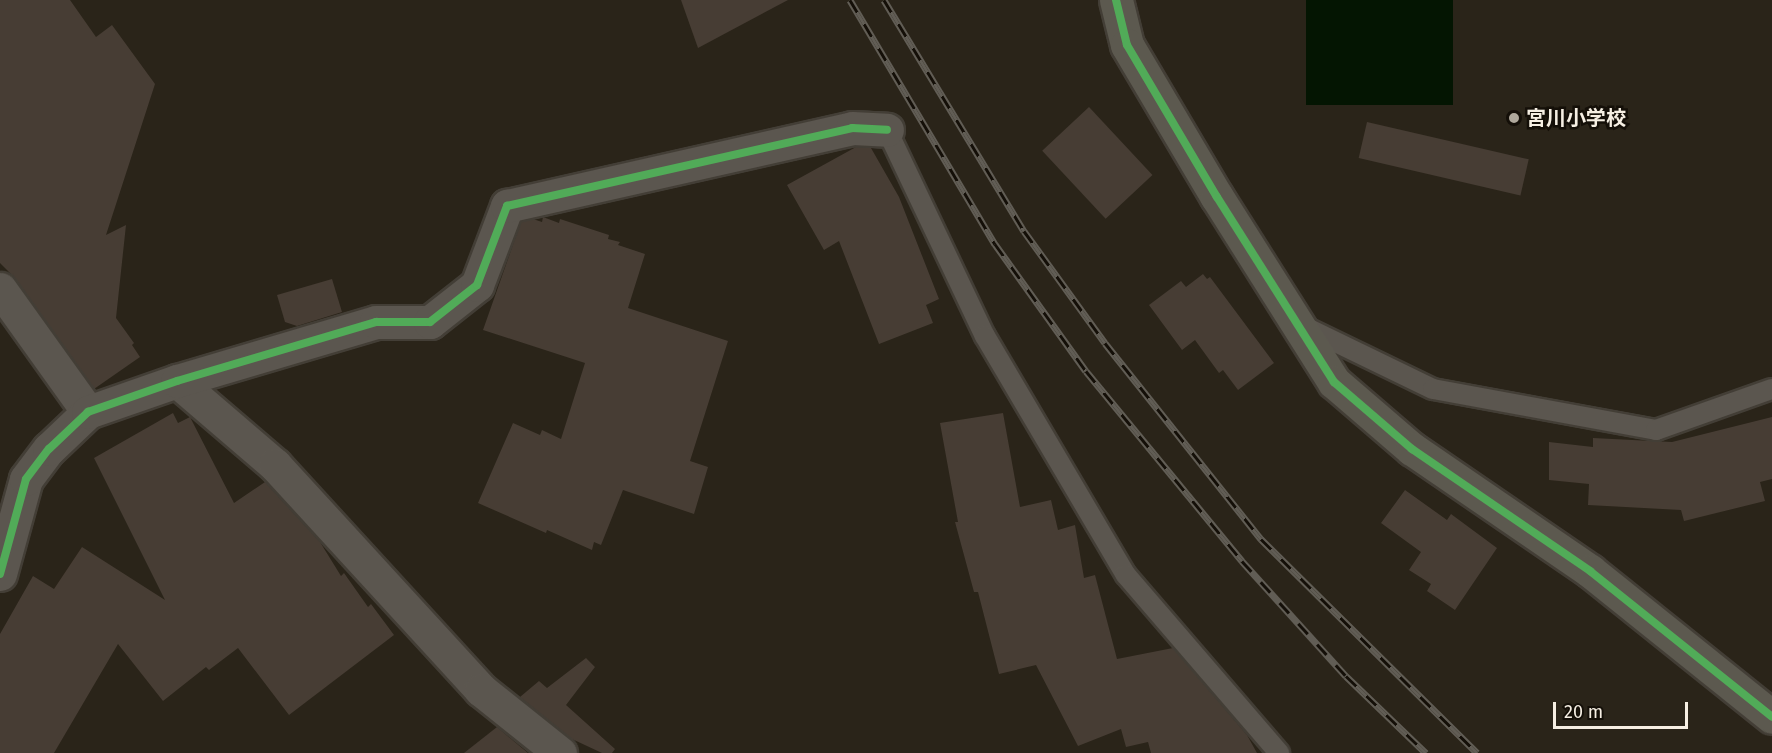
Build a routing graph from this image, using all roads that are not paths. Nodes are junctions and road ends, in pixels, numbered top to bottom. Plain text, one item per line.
1 (1116, 0) edge
2 (887, 130) joint
3 (0, 289) edge
4 (1298, 324) junction
5 (177, 381) junction
6 (1772, 389) edge
7 (88, 412) junction
8 (0, 574) edge
9 (1772, 717) edge
10 (560, 753) edge
11 (1279, 753) edge

1 - 4 street
2 - 5 street
2 - 11 lane
3 - 7 street
4 - 6 lane
4 - 9 street
5 - 7 street
5 - 10 street
7 - 8 street

